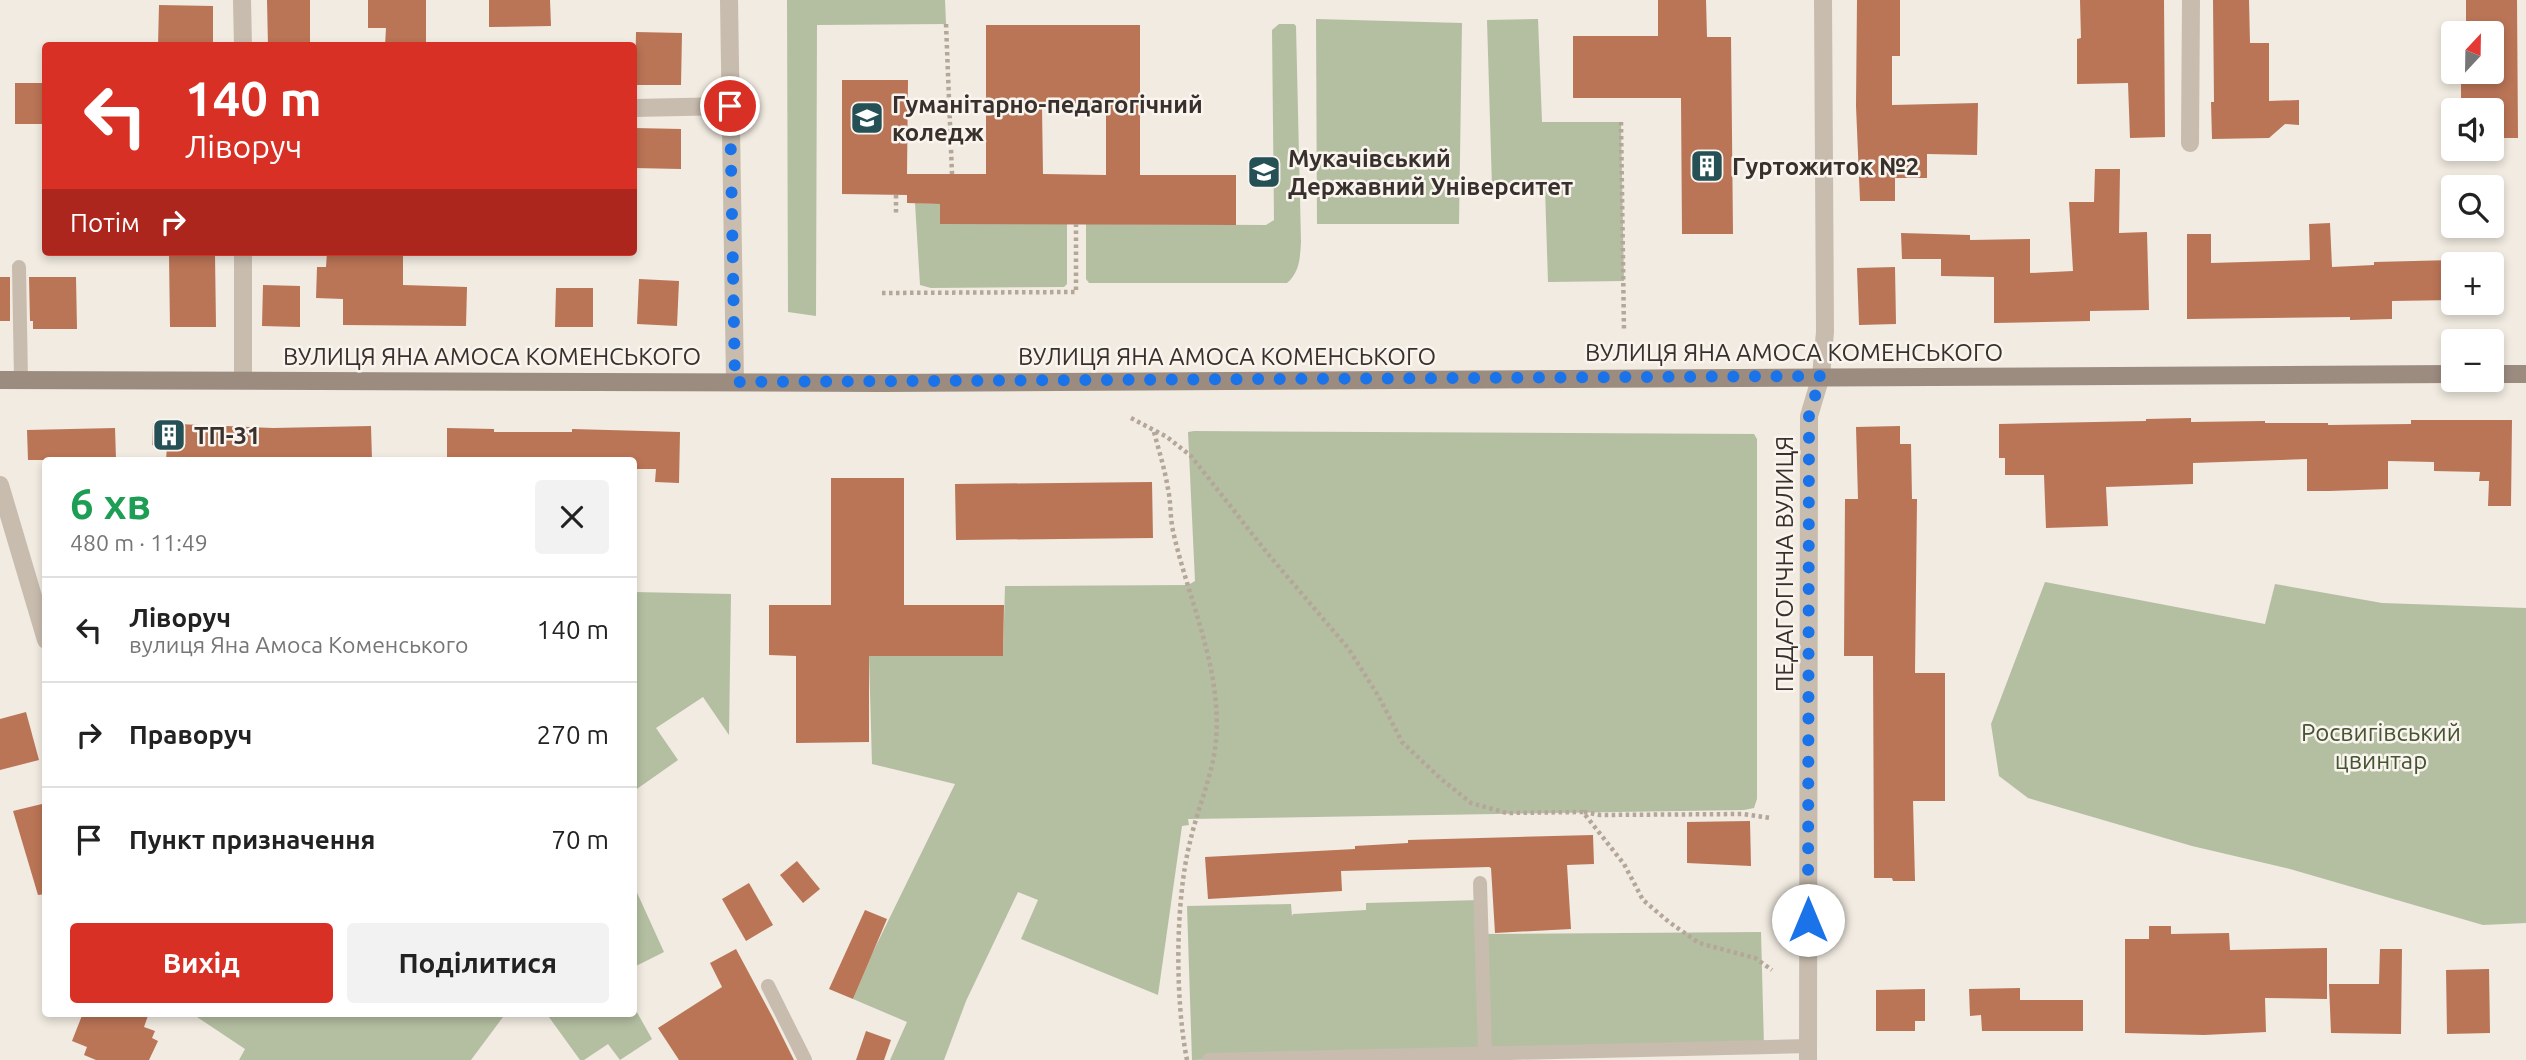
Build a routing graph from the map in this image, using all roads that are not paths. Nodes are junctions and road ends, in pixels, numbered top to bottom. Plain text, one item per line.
1 (243, 0) edge
2 (729, 0) edge
3 (1824, 0) edge
4 (2191, 0) edge
5 (243, 42) edge
6 (730, 106) junction
7 (637, 108) edge
8 (2190, 143) dead end
9 (243, 256) edge
10 (19, 267) dead end
11 (2441, 374) edge
12 (2504, 374) edge
13 (2526, 374) edge
14 (1821, 376) junction
15 (0, 380) edge
16 (21, 380) junction
17 (243, 380) junction
18 (735, 382) junction
19 (0, 485) edge
20 (42, 627) edge
21 (1480, 883) dead end
22 (768, 986) dead end
23 (1808, 1053) edge
24 (1485, 1054) junction
25 (805, 1060) edge
26 (1209, 1060) edge

1 - 5 street
2 - 6 street
3 - 14 street, ПЕДАГОГІЧНА ВУЛИЦЯ
4 - 8 street
6 - 7 street
6 - 18 street
9 - 17 street
10 - 16 lane
11 - 14 street, ВУЛИЦЯ ЯНА АМОСА КОМЕНСЬКОГО
12 - 13 street
14 - 18 street, ВУЛИЦЯ ЯНА АМОСА КОМЕНСЬКОГО
14 - 23 street, ПЕДАГОГІЧНА ВУЛИЦЯ
15 - 16 street, ВУЛИЦЯ ЯНА АМОСА КОМЕНСЬКОГО
16 - 17 street, ВУЛИЦЯ ЯНА АМОСА КОМЕНСЬКОГО
17 - 18 street, ВУЛИЦЯ ЯНА АМОСА КОМЕНСЬКОГО
19 - 20 street
21 - 24 lane
22 - 25 lane
23 - 24 lane
24 - 26 lane

